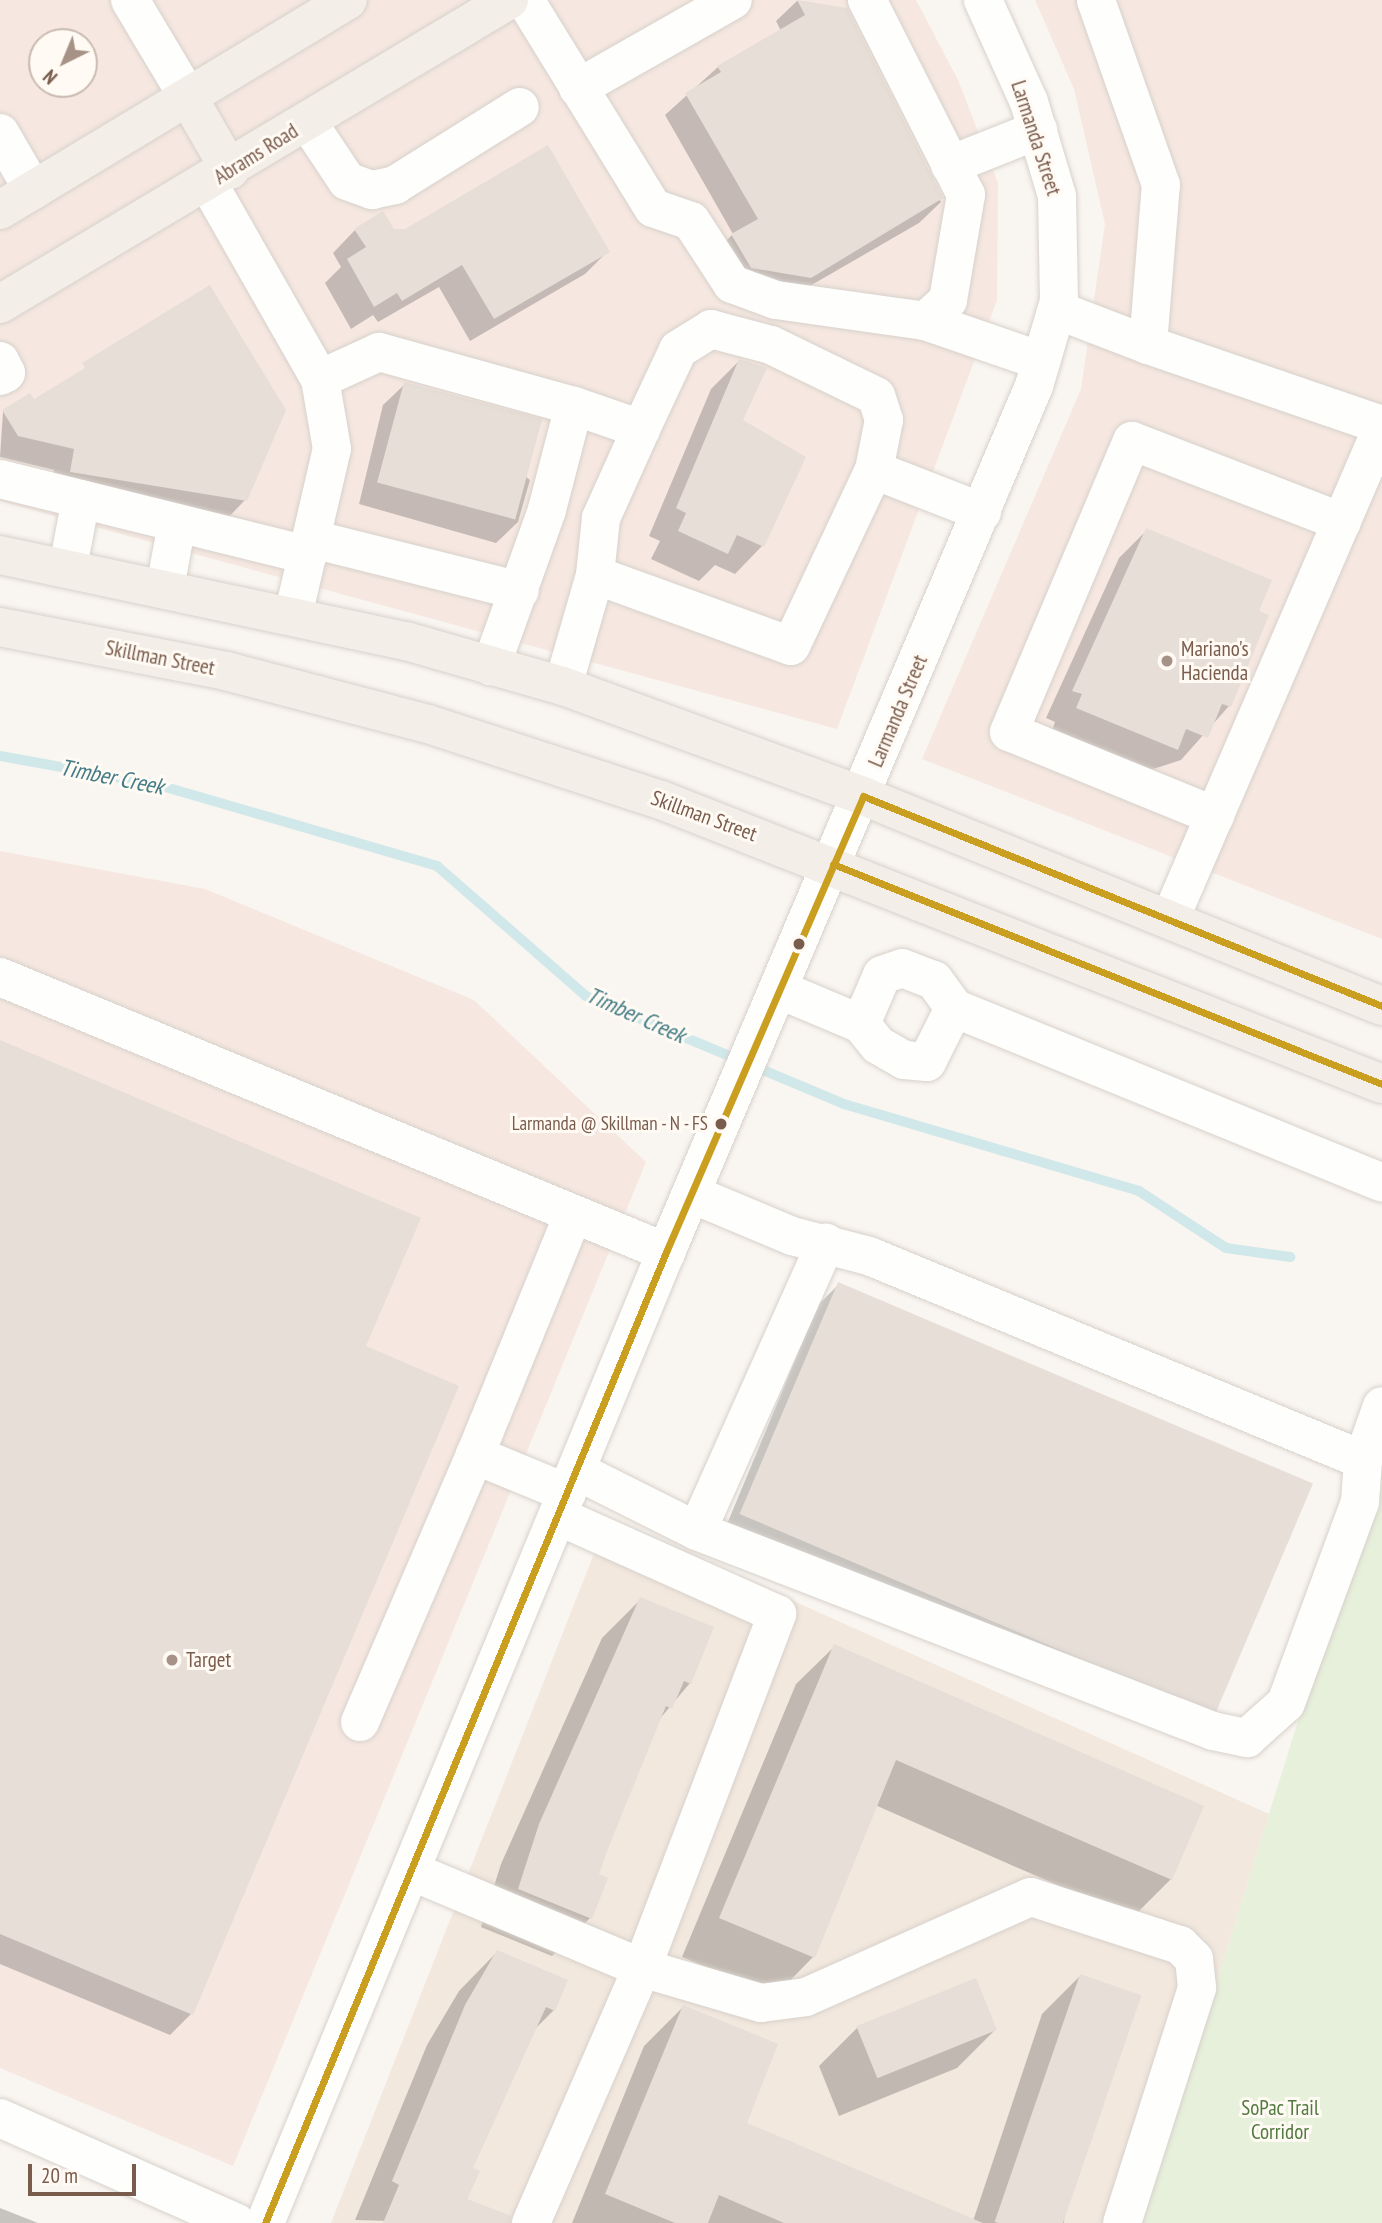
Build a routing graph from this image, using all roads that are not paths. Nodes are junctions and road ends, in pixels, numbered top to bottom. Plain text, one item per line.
1 (130, 0) edge
2 (348, 0) edge
3 (509, 0) edge
4 (525, 0) edge
5 (733, 0) edge
6 (867, 0) edge
7 (984, 0) edge
8 (1096, 0) edge
9 (578, 88) junction
10 (189, 99) junction
11 (520, 107) dead end
12 (307, 121) junction
13 (1038, 130) junction
14 (0, 133) edge
15 (950, 164) junction
16 (219, 177) junction
17 (33, 190) junction
18 (0, 210) edge
19 (0, 304) edge
20 (1057, 310) junction
21 (925, 321) junction
22 (1147, 345) junction
23 (0, 361) edge
24 (1041, 362) junction
25 (0, 376) edge
26 (320, 379) junction
27 (574, 406) junction
28 (1382, 427) edge
29 (641, 429) junction
30 (874, 470) junction
31 (0, 479) edge
32 (81, 499) junction
33 (982, 512) junction
34 (1342, 522) junction
35 (177, 523) junction
36 (310, 547) junction
37 (0, 555) edge
38 (68, 567) junction
39 (595, 575) junction
40 (164, 588) junction
41 (520, 591) junction
42 (293, 616) junction
43 (0, 627) edge
44 (491, 666) junction
45 (562, 686) junction
46 (863, 796) junction
47 (1215, 816) junction
48 (832, 864) junction
49 (1170, 919) junction
50 (0, 977) edge
51 (781, 981) junction
52 (1382, 1006) edge
53 (954, 1007) junction
54 (861, 1024) junction
55 (1382, 1084) edge
56 (1382, 1183) edge
57 (692, 1194) junction
58 (573, 1215) junction
59 (826, 1243) junction
60 (666, 1252) junction
61 (1382, 1406) edge
62 (475, 1455) junction
63 (1363, 1460) junction
64 (567, 1493) junction
65 (697, 1531) junction
66 (360, 1722) dead end
67 (411, 1871) junction
68 (642, 1968) junction
69 (0, 2118) edge
70 (181, 2212) edge
71 (237, 2223) edge
72 (265, 2223) edge
73 (531, 2223) edge
74 (1122, 2223) edge

1 - 10 street
2 - 10 main road
3 - 12 main road, Abrams Road
4 - 9 street
5 - 9 street
6 - 15 street
7 - 13 street, Larmanda Street
8 - 22 street
9 - 21 street
10 - 16 main road
10 - 17 main road
11 - 12 street
12 - 16 main road, Abrams Road
13 - 15 street
13 - 20 street, Larmanda Street
14 - 17 street
15 - 21 street
16 - 19 main road, Abrams Road
16 - 26 street
17 - 18 main road
20 - 22 street
20 - 24 street, Larmanda Street
21 - 24 street
22 - 28 street
23 - 25 street
24 - 33 street, Larmanda Street
26 - 27 street
26 - 36 street
27 - 29 street
27 - 41 street
28 - 34 street
29 - 30 street
29 - 39 street
30 - 33 street
30 - 39 street
31 - 32 street
32 - 35 street
32 - 38 street
33 - 46 street, Larmanda Street
34 - 47 street
34 - 47 street
35 - 36 street
35 - 40 street
36 - 41 street
36 - 42 street
37 - 38 main road
38 - 40 main road
39 - 45 street
40 - 42 main road
41 - 44 street
42 - 44 main road
43 - 48 main road, Skillman Street
44 - 45 main road
45 - 46 main road
46 - 48 street, Larmanda Street
46 - 49 main road
47 - 49 street
48 - 51 street, Larmanda Street
48 - 55 main road, Skillman Street
49 - 52 main road
50 - 58 street
51 - 54 street
51 - 57 street, Larmanda Street
53 - 54 street
53 - 54 street
53 - 56 street
57 - 59 street
57 - 60 street, Larmanda Street
58 - 60 street
58 - 62 street
59 - 63 street
59 - 65 street
60 - 64 street, Larmanda Street
61 - 63 street
62 - 64 street
62 - 66 street
63 - 65 street
64 - 65 street
64 - 67 street, Larmanda Street
64 - 68 street
67 - 68 street
67 - 72 street, Larmanda Street
68 - 73 street
68 - 74 street
69 - 70 street
70 - 71 street

